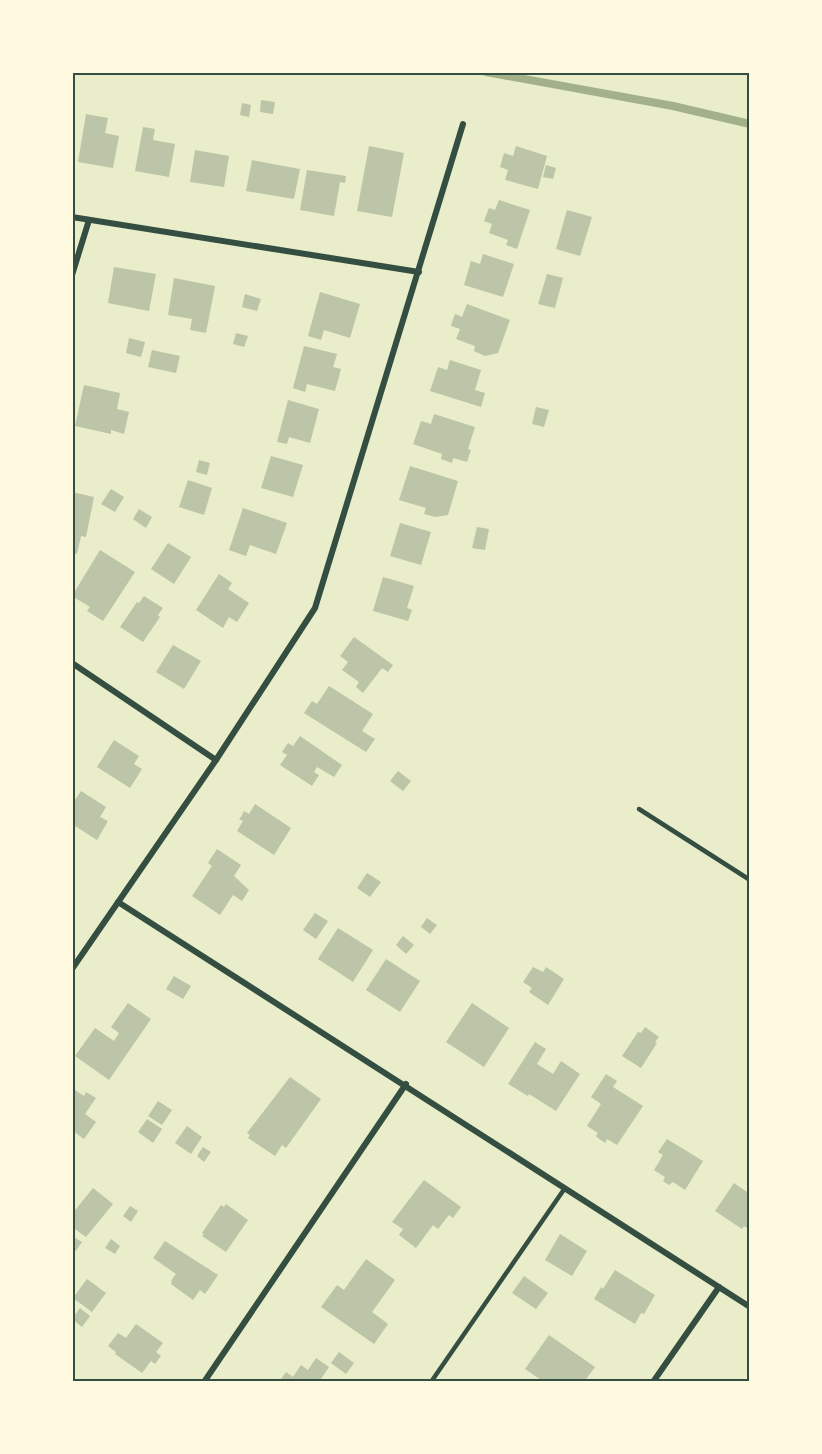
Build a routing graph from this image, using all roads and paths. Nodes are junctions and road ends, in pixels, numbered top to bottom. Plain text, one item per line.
1 (463, 124) dead end
2 (72, 217) edge
3 (89, 220) junction
4 (419, 272) junction
5 (72, 275) edge
6 (72, 663) edge
7 (216, 760) junction
8 (639, 809) dead end
9 (750, 880) edge
10 (118, 902) junction
11 (72, 969) edge
12 (406, 1084) junction
13 (565, 1188) junction
14 (719, 1287) junction
15 (750, 1307) edge
16 (204, 1382) edge
17 (431, 1382) edge
18 (652, 1382) edge

1 - 4 street
2 - 3 street
3 - 4 street
3 - 5 street
4 - 7 street
6 - 7 street
7 - 10 street
8 - 9 lane
10 - 11 street
10 - 12 street
12 - 13 street
12 - 16 street
13 - 14 street
13 - 17 lane
14 - 15 street
14 - 18 street

